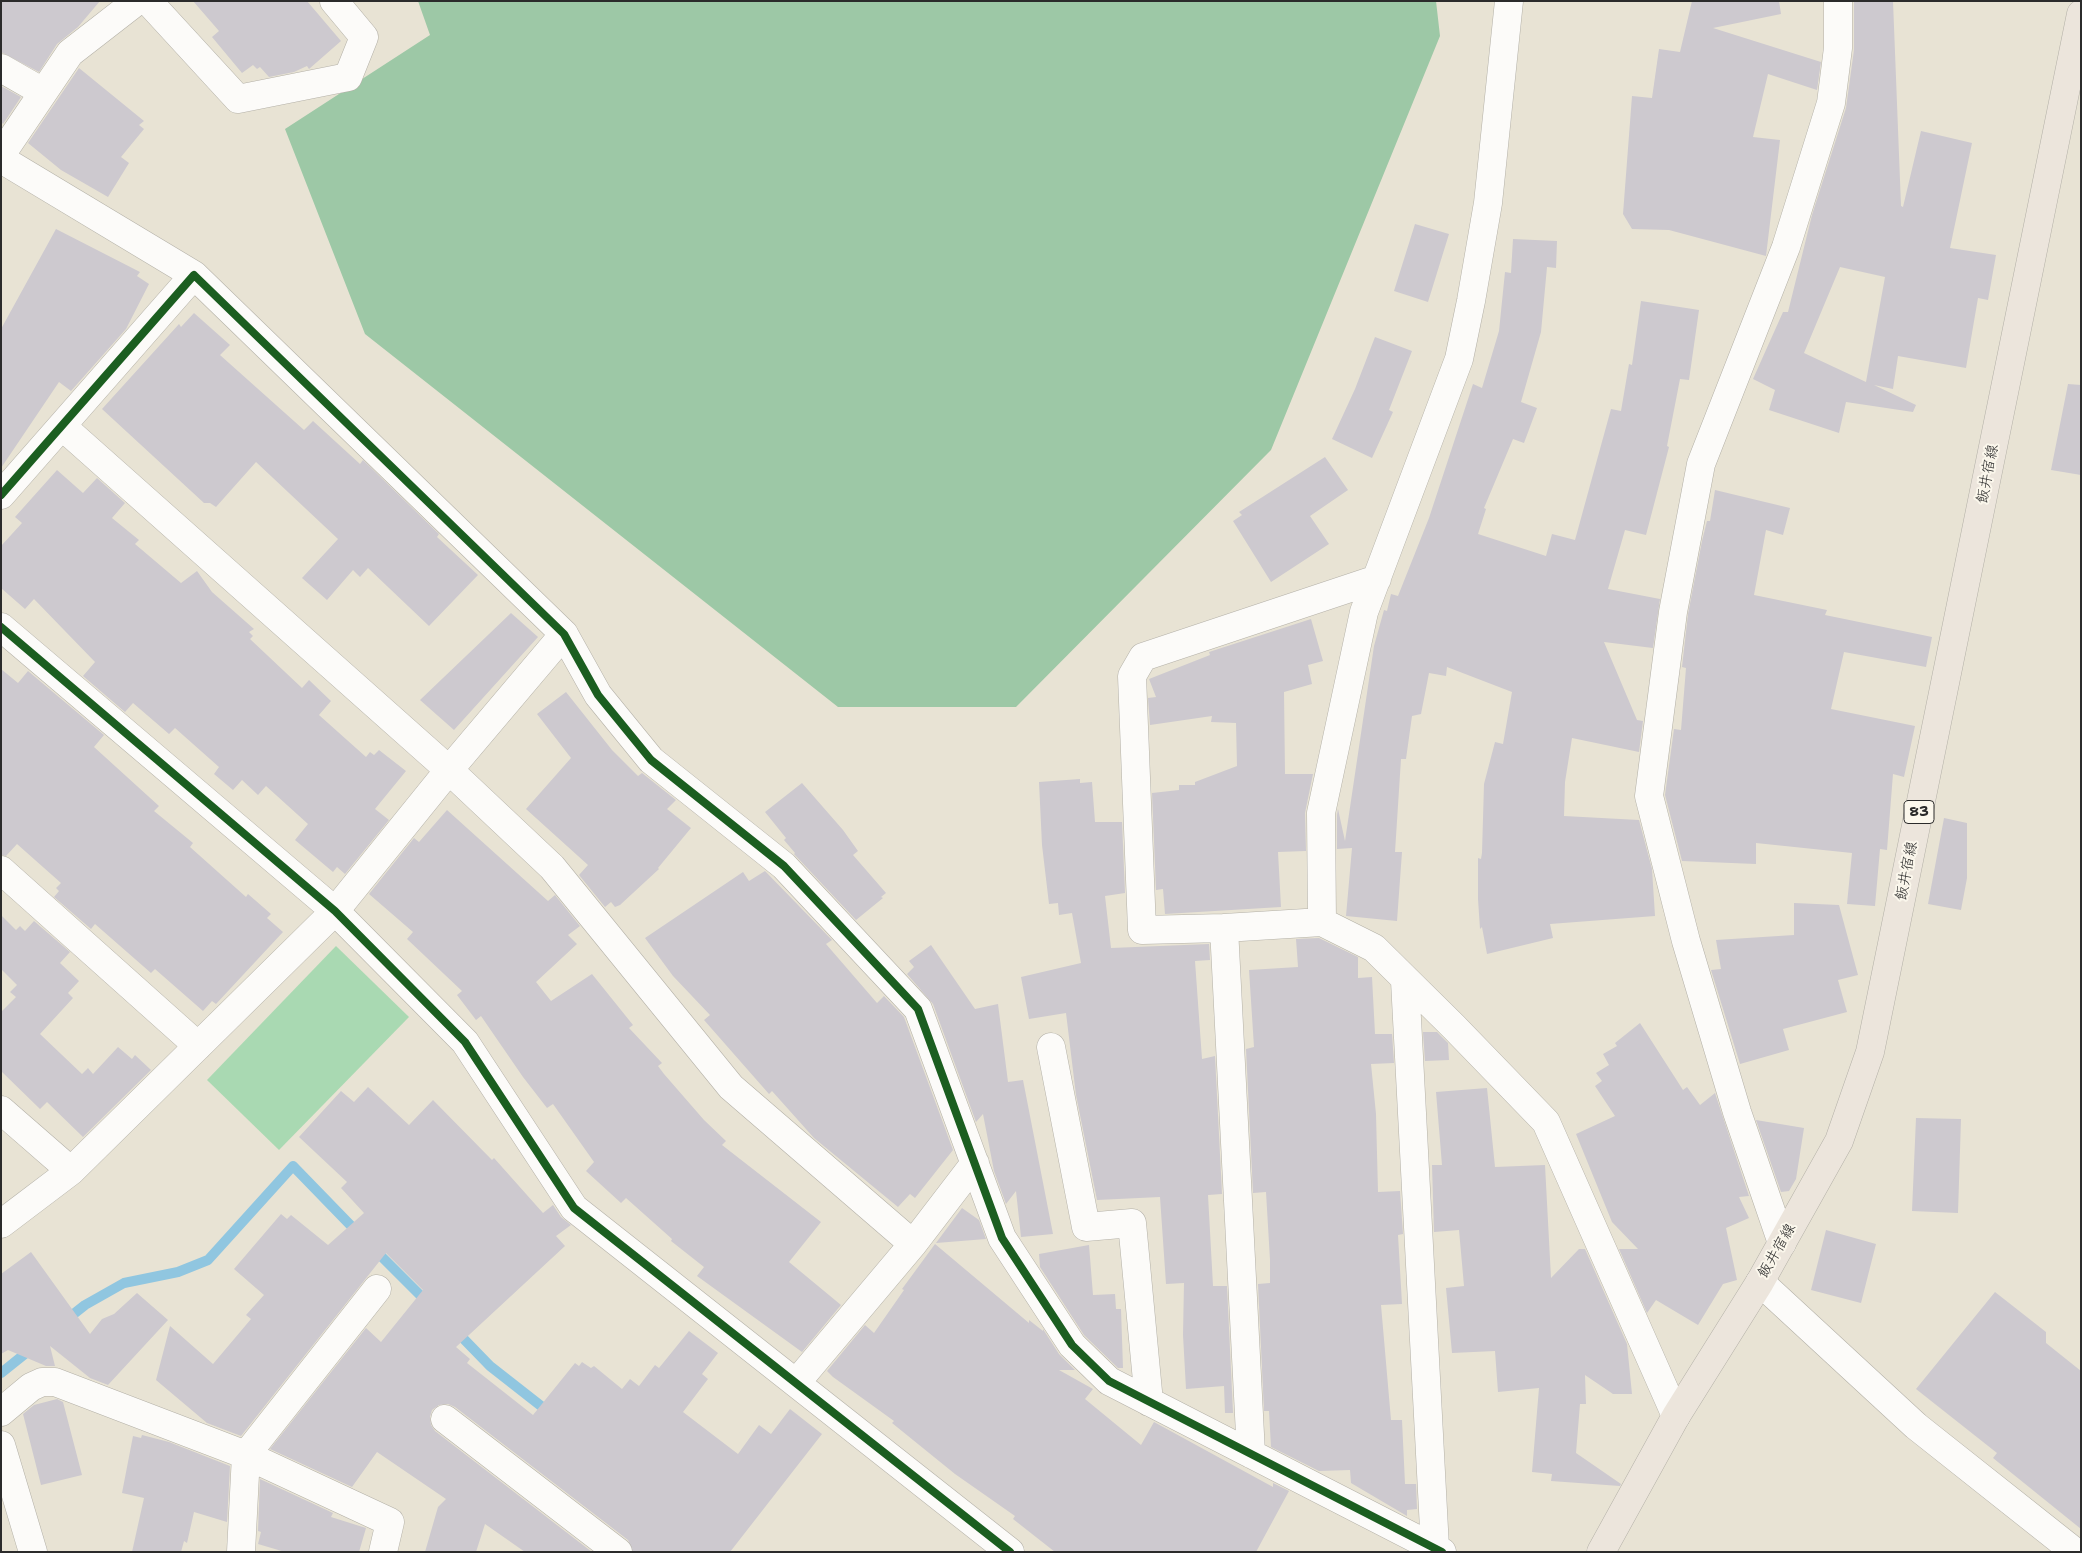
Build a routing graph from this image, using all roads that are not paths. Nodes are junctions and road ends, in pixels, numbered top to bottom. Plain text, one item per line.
1 (137, 1) edge
2 (148, 1) edge
3 (334, 1) edge
4 (1509, 1) edge
5 (1838, 1) edge
6 (2081, 14) edge
7 (1, 68) edge
8 (43, 92) junction
9 (1, 155) edge
10 (1, 159) edge
11 (194, 275) junction
12 (63, 427) junction
13 (1, 495) edge
14 (1377, 579) junction
15 (1, 627) edge
16 (564, 634) junction
17 (449, 770) junction
18 (1, 870) edge
19 (335, 912) junction
20 (1322, 922) junction
21 (1224, 928) junction
22 (1405, 981) junction
23 (198, 1046) junction
24 (1051, 1046) dead end
25 (1, 1110) edge
26 (975, 1163) junction
27 (71, 1171) junction
28 (1, 1224) edge
29 (1782, 1242) junction
30 (914, 1244) junction
31 (1760, 1282) junction
32 (377, 1289) dead end
33 (796, 1383) junction
34 (1149, 1402) junction
35 (1, 1412) edge
36 (1676, 1416) junction
37 (445, 1419) dead end
38 (1, 1445) edge
39 (1251, 1454) junction
40 (246, 1455) junction
41 (1439, 1550) edge
42 (33, 1552) edge
43 (241, 1552) edge
44 (383, 1552) edge
45 (618, 1552) edge
46 (1010, 1552) edge
47 (1600, 1552) edge
48 (2075, 1552) edge

1 - 8 street
2 - 3 street
4 - 14 street
5 - 29 street
6 - 29 main road, 飯井宿線 / 83
7 - 8 street
8 - 9 street
10 - 11 street
11 - 12 street
11 - 16 street
12 - 13 street
12 - 17 street
14 - 20 street
14 - 21 street
15 - 19 street
16 - 17 street
16 - 26 street
17 - 19 street
17 - 30 street
18 - 23 street
19 - 23 street
19 - 33 street
20 - 21 street
20 - 22 street
21 - 39 street
22 - 36 street
22 - 41 street
23 - 27 street
24 - 34 street
25 - 27 street
26 - 30 street
26 - 34 street
27 - 28 street
29 - 31 main road, 飯井宿線 / 83
30 - 33 street
31 - 36 main road, 飯井宿線 / 83
31 - 48 street
32 - 40 street
33 - 46 street
34 - 39 street
35 - 40 street
36 - 47 main road, 飯井宿線 / 83
37 - 45 street
38 - 42 street
39 - 41 street
40 - 43 street
40 - 44 street

